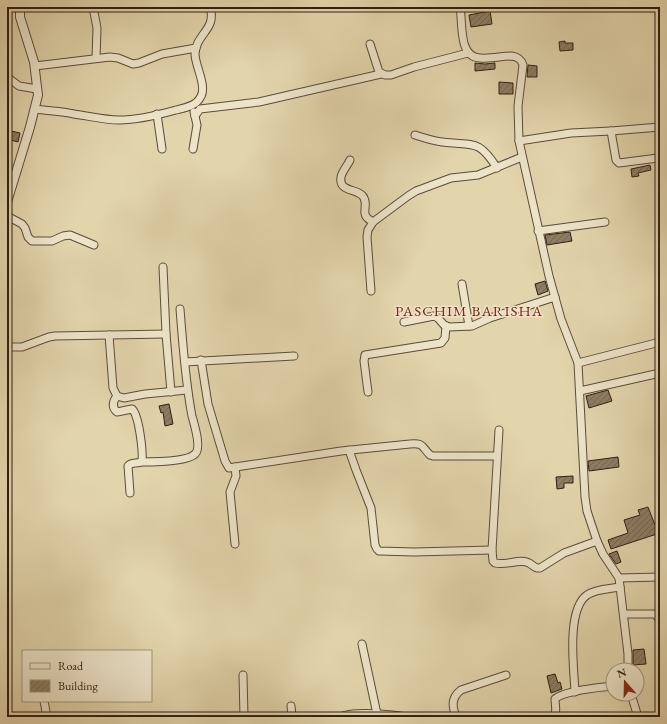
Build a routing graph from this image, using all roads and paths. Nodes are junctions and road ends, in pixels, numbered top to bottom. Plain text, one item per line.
1 (20, 7) edge
2 (93, 7) edge
3 (210, 7) edge
4 (460, 7) edge
5 (370, 44) dead end
6 (196, 48) junction
7 (468, 53) junction
8 (96, 58) junction
9 (35, 66) junction
10 (381, 74) junction
11 (7, 78) edge
12 (37, 89) junction
13 (191, 105) junction
14 (35, 110) junction
15 (157, 114) junction
16 (195, 116) junction
17 (660, 127) edge
18 (611, 130) junction
19 (415, 135) dead end
20 (519, 141) junction
21 (193, 148) dead end
22 (162, 149) dead end
23 (522, 157) junction
24 (658, 158) dead end
25 (350, 160) dead end
26 (497, 168) junction
27 (7, 202) edge
28 (7, 216) edge
29 (373, 222) junction
30 (605, 222) dead end
31 (538, 231) junction
32 (94, 245) dead end
33 (163, 267) dead end
34 (462, 284) dead end
35 (371, 292) dead end
36 (555, 297) junction
37 (180, 309) dead end
38 (404, 322) dead end
39 (446, 326) junction
40 (469, 326) junction
41 (166, 334) junction
42 (109, 335) junction
43 (660, 342) edge
44 (7, 347) edge
45 (294, 356) dead end
46 (201, 360) junction
47 (185, 362) junction
48 (578, 363) junction
49 (660, 373) edge
50 (188, 390) junction
51 (580, 391) junction
52 (171, 392) junction
53 (368, 392) dead end
54 (117, 396) junction
55 (499, 430) dead end
56 (349, 450) junction
57 (496, 456) junction
58 (141, 462) junction
59 (235, 467) junction
60 (130, 492) dead end
61 (597, 541) junction
62 (235, 544) dead end
63 (492, 550) junction
64 (660, 577) edge
65 (619, 578) junction
66 (620, 587) junction
67 (624, 614) junction
68 (660, 632) edge
69 (362, 644) dead end
70 (628, 662) edge
71 (243, 675) dead end
72 (506, 675) dead end
73 (605, 687) edge
74 (576, 692) junction
75 (44, 702) edge
76 (633, 702) edge
77 (291, 706) dead end
78 (377, 714) junction
79 (397, 716) edge
80 (47, 717) edge
81 (244, 717) edge
82 (292, 717) edge
83 (341, 717) edge
84 (406, 717) edge
85 (456, 717) edge
86 (552, 717) edge
87 (638, 717) edge

1 - 9 street
2 - 8 street
3 - 6 street
4 - 7 street
5 - 10 street
6 - 8 street
6 - 13 street
7 - 10 street
7 - 20 street
8 - 9 street
9 - 12 street
10 - 16 street
11 - 12 street
12 - 14 street
13 - 15 street
13 - 16 street
14 - 15 street
14 - 27 street
15 - 22 street
16 - 21 street
17 - 18 street
18 - 20 street
18 - 24 street
19 - 26 street
20 - 23 street
23 - 26 street
23 - 31 street
25 - 29 street
26 - 29 street
28 - 32 street
29 - 35 street
30 - 31 street
31 - 36 street
33 - 41 street
34 - 40 street
36 - 40 street
36 - 48 street
37 - 47 street
38 - 39 street
39 - 40 street
39 - 53 street
41 - 42 street
41 - 52 street
42 - 44 street
42 - 54 street
43 - 48 street
45 - 46 street
46 - 47 street
46 - 59 street
47 - 50 street
48 - 51 street
49 - 51 street
50 - 52 street
50 - 58 street
51 - 61 street
52 - 54 street
54 - 58 street
55 - 57 street
56 - 57 street
56 - 59 street
56 - 63 street
57 - 63 street
58 - 60 street
59 - 62 street
61 - 63 street
61 - 65 street
64 - 65 street
65 - 66 street
66 - 67 street
66 - 74 street
67 - 68 street
67 - 70 street
69 - 78 street
71 - 81 street
72 - 85 street
73 - 74 street
74 - 86 street
75 - 80 street
76 - 87 street
77 - 82 street
78 - 79 street
78 - 83 street
79 - 84 street

